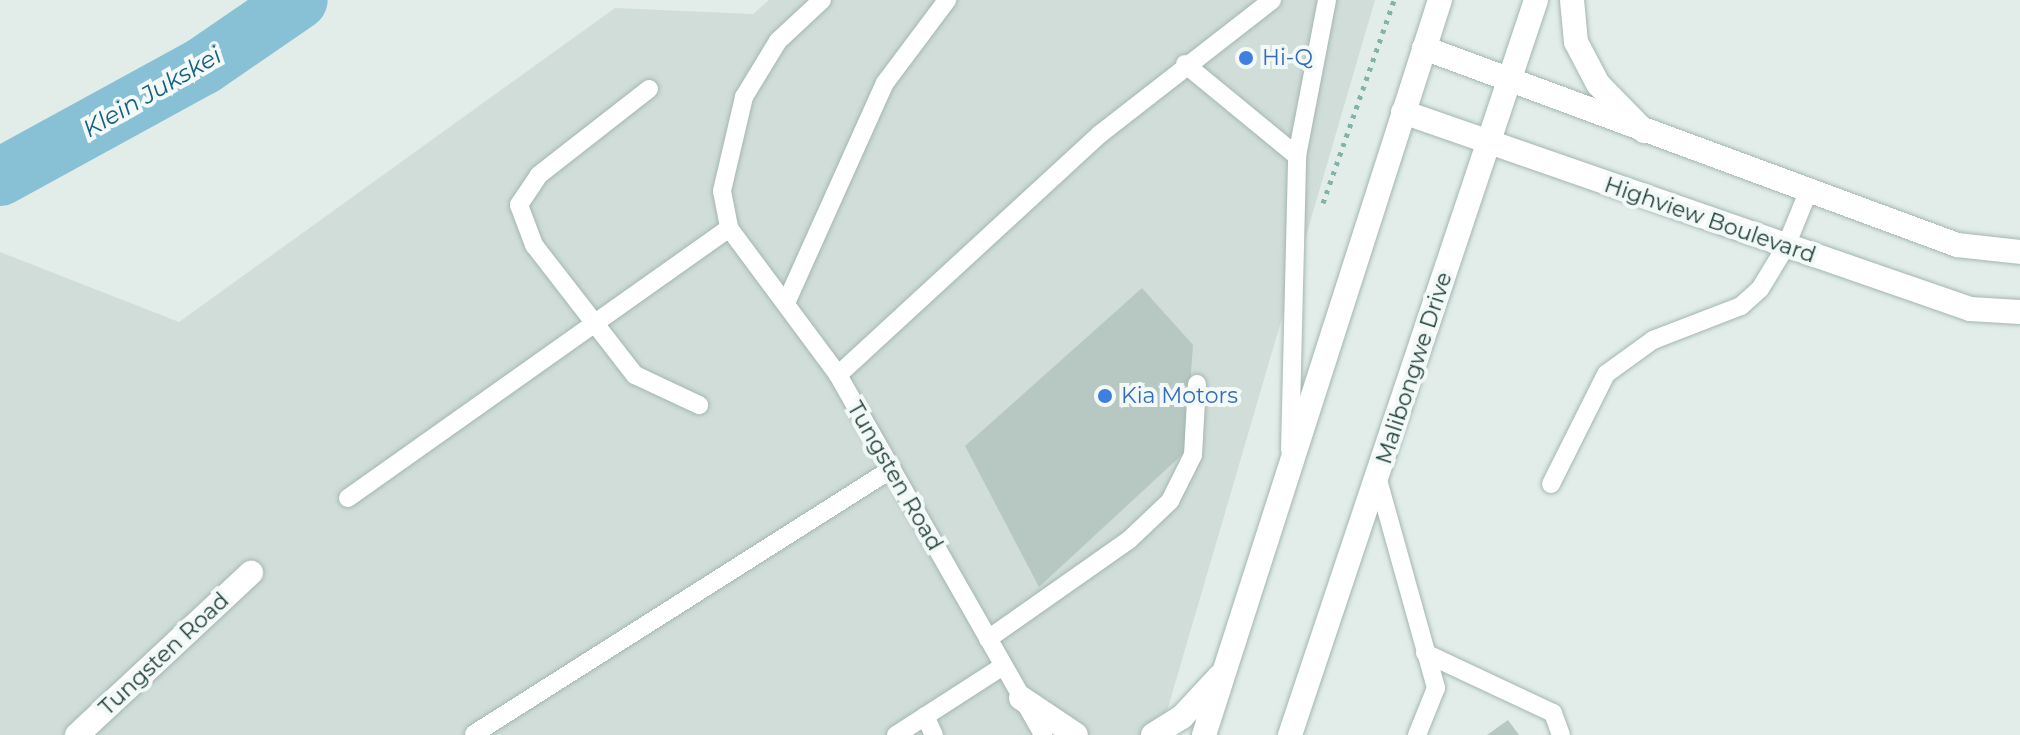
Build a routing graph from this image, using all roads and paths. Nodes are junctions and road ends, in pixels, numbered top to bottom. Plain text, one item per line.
1 (822, 0) edge
2 (947, 0) edge
3 (1272, 0) edge
4 (1327, 0) edge
5 (1394, 0) edge
6 (1440, 0) edge
7 (1536, 0) edge
8 (1572, 0) edge
9 (1424, 48) junction
10 (1185, 64) junction
11 (1506, 81) junction
12 (649, 89) dead end
13 (1403, 112) junction
14 (1644, 131) junction
15 (1485, 143) junction
16 (1297, 156) junction
17 (1808, 192) junction
18 (1318, 218) dead end
19 (729, 228) junction
20 (1786, 246) junction
21 (2020, 252) edge
22 (786, 303) junction
23 (2020, 312) edge
24 (592, 325) junction
25 (838, 375) junction
26 (1197, 384) dead end
27 (699, 405) dead end
28 (1289, 468) junction
29 (892, 469) junction
30 (1378, 480) junction
31 (1551, 484) dead end
32 (348, 498) dead end
33 (251, 573) dead end
34 (988, 639) junction
35 (1425, 653) junction
36 (1003, 666) junction
37 (1225, 672) junction
38 (1021, 698) junction
39 (925, 716) junction
40 (474, 734) edge
41 (77, 735) edge
42 (896, 735) edge
43 (934, 735) edge
44 (1043, 735) edge
45 (1076, 735) edge
46 (1153, 735) edge
47 (1204, 735) edge
48 (1290, 735) edge
49 (1417, 735) edge
50 (1561, 735) edge

1 - 19 lane
2 - 22 lane
3 - 10 lane
4 - 16 lane
5 - 18 path
6 - 9 main road
7 - 11 main road, Malibongwe Drive
8 - 14 main road
9 - 11 main road
9 - 13 main road
10 - 16 lane
10 - 25 lane
11 - 14 main road
11 - 15 main road, Malibongwe Drive
12 - 24 lane
13 - 15 main road, Highview Boulevard
13 - 28 main road
14 - 17 main road
15 - 20 main road, Highview Boulevard
15 - 30 main road, Malibongwe Drive
16 - 28 lane
17 - 20 lane
17 - 21 main road
19 - 22 lane, Tungsten Road
19 - 24 lane
20 - 23 main road, Highview Boulevard
20 - 31 lane
22 - 25 lane, Tungsten Road
24 - 27 lane
24 - 32 lane
25 - 29 lane, Tungsten Road
26 - 34 lane
28 - 37 main road
29 - 34 lane, Tungsten Road
29 - 40 lane
30 - 35 lane
30 - 48 main road, Malibongwe Drive
33 - 41 main road, Tungsten Road
34 - 36 lane, Tungsten Road
35 - 49 lane
35 - 50 lane
36 - 38 lane, Tungsten Road
36 - 39 lane
37 - 46 main road
37 - 47 main road
38 - 44 lane, Tungsten Road
38 - 45 main road
39 - 42 lane
39 - 43 lane

